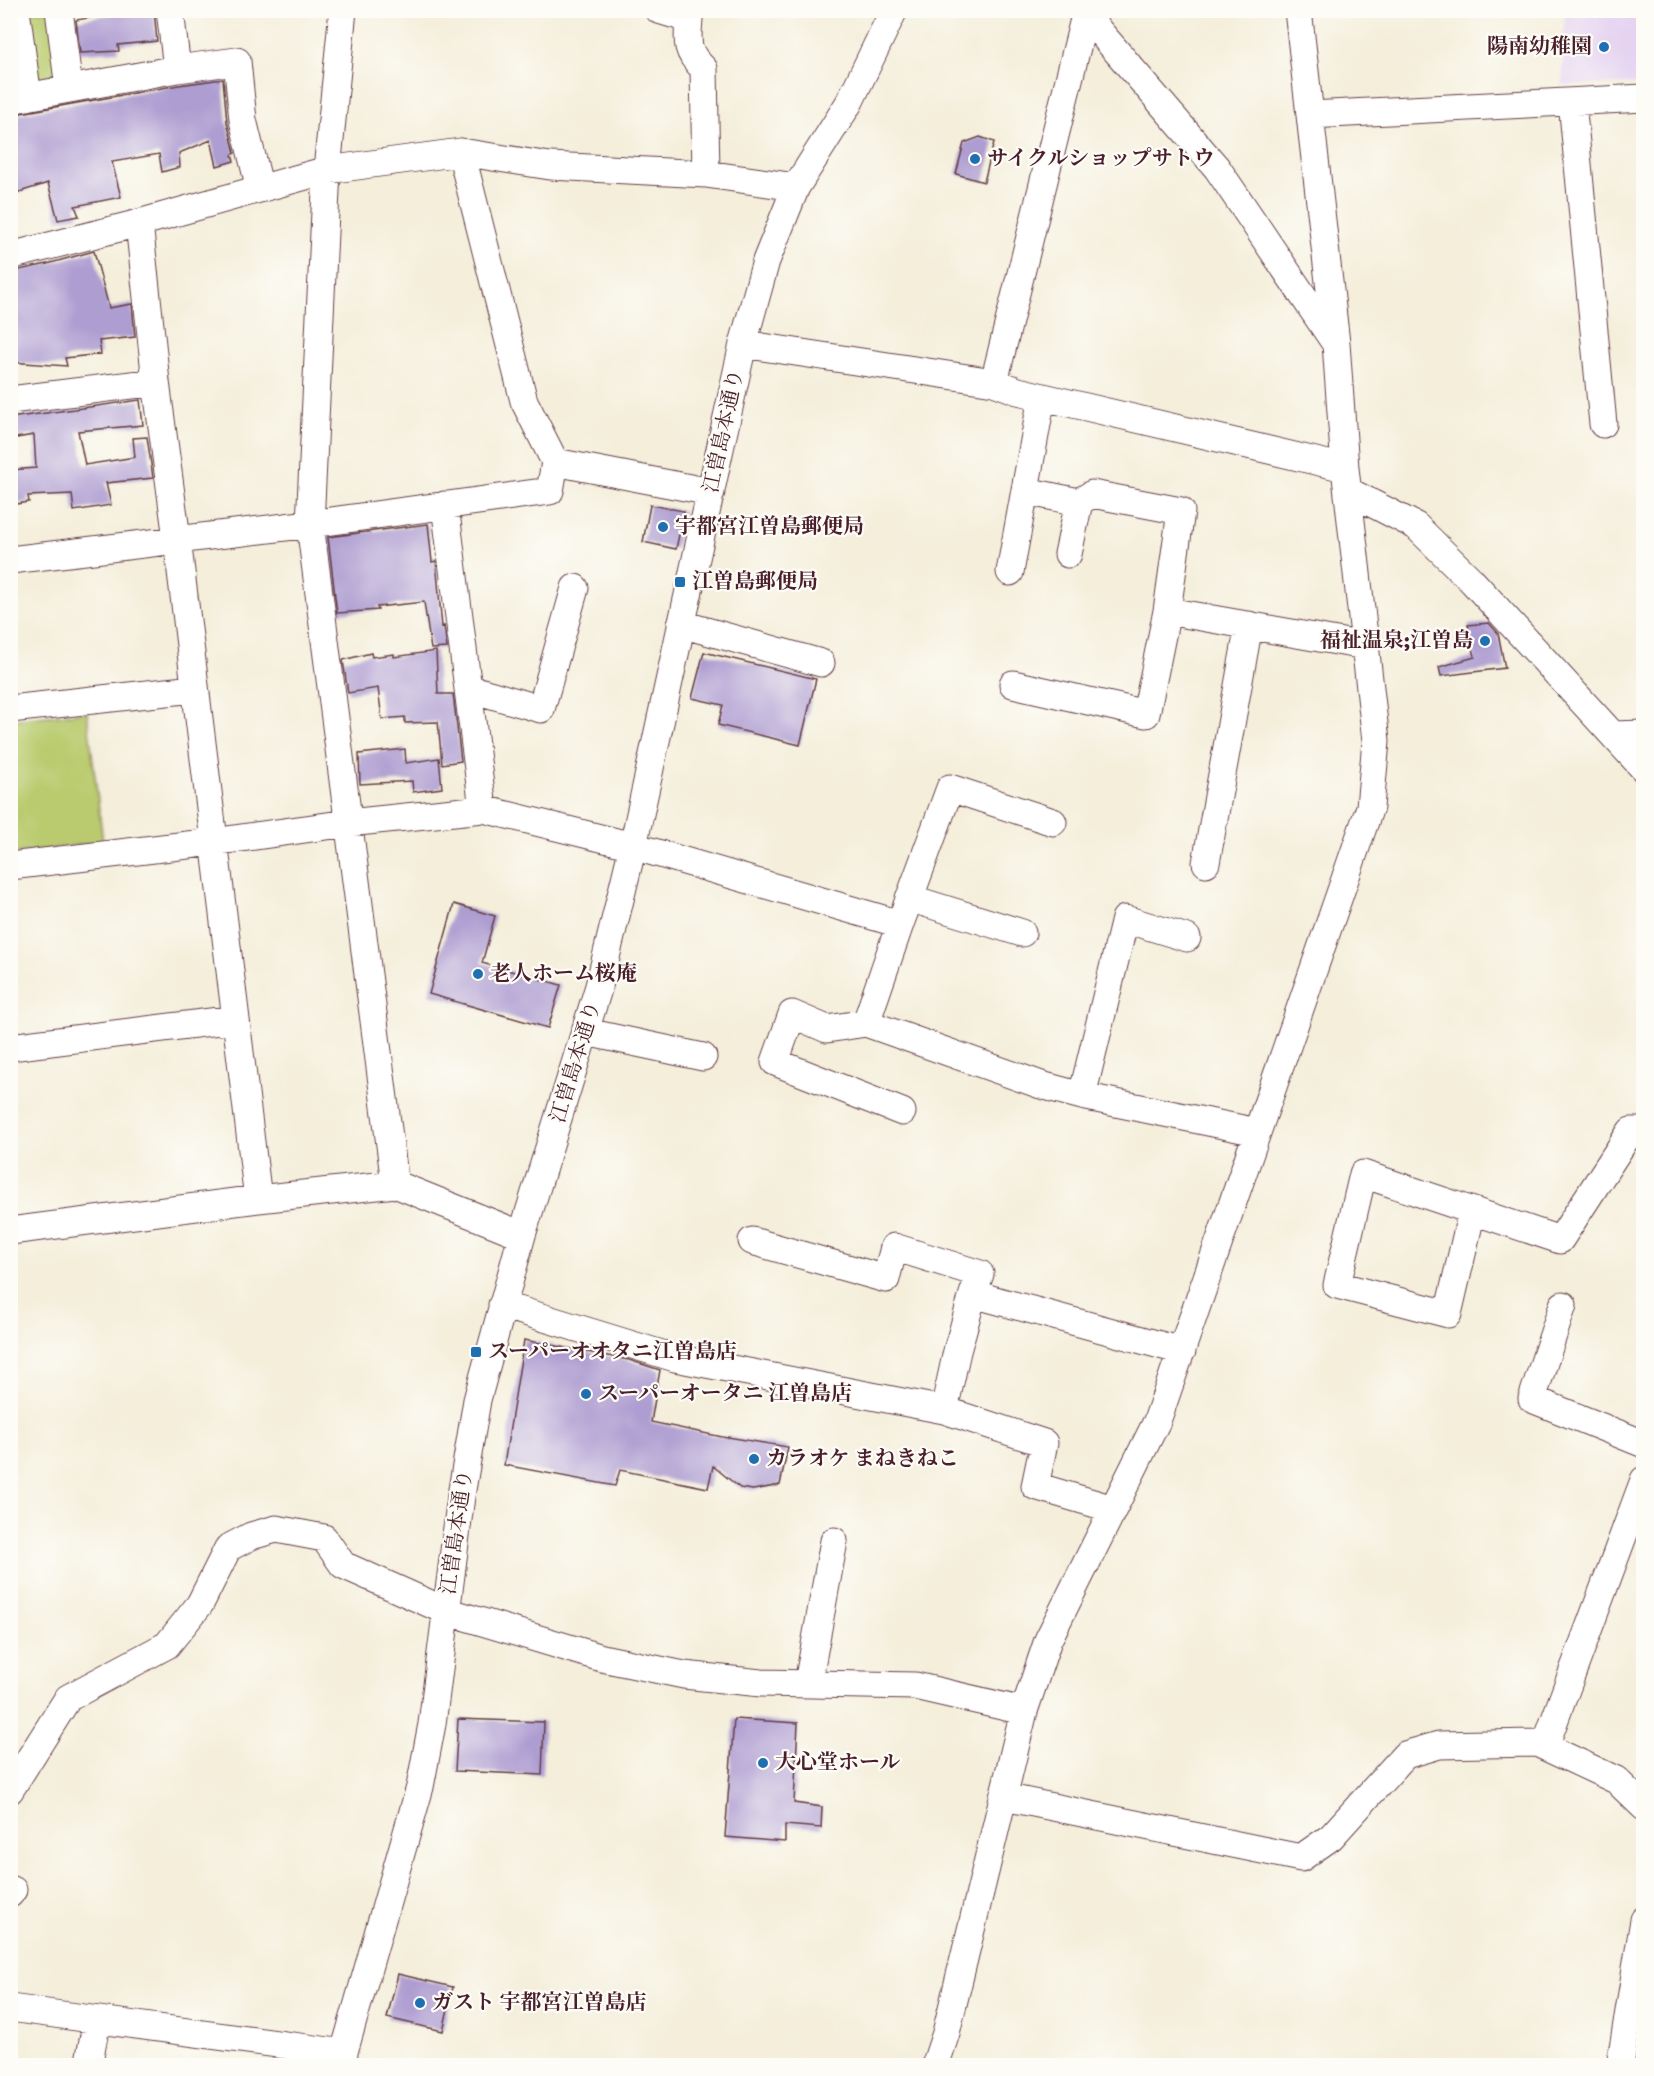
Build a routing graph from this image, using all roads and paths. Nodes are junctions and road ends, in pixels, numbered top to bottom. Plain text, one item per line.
1 (16, 10) edge
2 (59, 10) edge
3 (170, 10) edge
4 (343, 10) edge
5 (659, 10) edge
6 (1298, 10) edge
7 (892, 12) edge
8 (1083, 13) edge
9 (177, 69) junction
10 (69, 89) junction
11 (19, 98) edge
12 (1644, 98) edge
13 (1572, 102) junction
14 (1310, 115) junction
15 (461, 152) junction
16 (327, 170) junction
17 (706, 174) junction
18 (796, 187) junction
19 (260, 189) junction
20 (139, 223) junction
21 (10, 256) edge
22 (1336, 343) junction
23 (743, 344) junction
24 (156, 382) junction
25 (994, 382) junction
26 (1042, 397) junction
27 (10, 400) edge
28 (1603, 424) dead end
29 (555, 462) junction
30 (1346, 479) junction
31 (1025, 491) junction
32 (711, 492) junction
33 (1078, 502) junction
34 (445, 504) junction
35 (310, 524) junction
36 (177, 539) junction
37 (1068, 554) dead end
38 (10, 560) edge
39 (1010, 572) dead end
40 (575, 588) dead end
41 (1167, 611) junction
42 (681, 624) junction
43 (1249, 626) junction
44 (1365, 646) junction
45 (821, 663) dead end
46 (1013, 684) dead end
47 (468, 688) junction
48 (194, 689) junction
49 (10, 709) edge
50 (1644, 734) edge
51 (1613, 735) junction
52 (1644, 769) edge
53 (483, 809) junction
54 (1053, 822) dead end
55 (348, 823) junction
56 (213, 842) junction
57 (633, 846) junction
58 (1206, 863) dead end
59 (10, 866) edge
60 (909, 898) junction
61 (900, 924) junction
62 (1022, 933) dead end
63 (1187, 938) dead end
64 (235, 1019) junction
65 (866, 1023) junction
66 (586, 1032) junction
67 (10, 1047) edge
68 (703, 1057) dead end
69 (1082, 1096) junction
70 (902, 1112) dead end
71 (1644, 1131) edge
72 (1257, 1132) junction
73 (395, 1184) junction
74 (258, 1199) junction
75 (1472, 1211) junction
76 (10, 1231) edge
77 (522, 1235) junction
78 (752, 1241) dead end
79 (973, 1294) junction
80 (502, 1305) junction
81 (1563, 1305) dead end
82 (1182, 1351) junction
83 (944, 1410) junction
84 (1644, 1444) edge
85 (1643, 1481) edge
86 (1113, 1509) junction
87 (834, 1541) dead end
88 (446, 1611) junction
89 (808, 1683) junction
90 (1024, 1711) junction
91 (1545, 1746) junction
92 (10, 1790) edge
93 (1004, 1797) junction
94 (1644, 1807) edge
95 (1644, 1920) edge
96 (10, 2008) edge
97 (97, 2020) junction
98 (342, 2059) edge
99 (88, 2066) edge
100 (935, 2066) edge
101 (1620, 2066) edge

1 - 11 street
2 - 10 street
3 - 9 street
4 - 16 street
5 - 17 street
6 - 14 street
7 - 18 street, 江曽島本通り
8 - 22 street
8 - 25 street
9 - 10 street
9 - 19 street
10 - 11 street
12 - 13 street
13 - 14 street
13 - 28 street
14 - 22 street
15 - 16 street
15 - 17 street
15 - 29 street
16 - 19 street
16 - 35 street
17 - 18 street
18 - 23 street, 江曽島本通り
19 - 20 street
20 - 21 street
20 - 24 street
22 - 30 street
23 - 25 street
23 - 32 street, 江曽島本通り
24 - 27 street
24 - 36 street
25 - 26 street
26 - 30 street
26 - 31 street
29 - 32 street
29 - 34 street
30 - 44 street
30 - 51 street
31 - 33 street
31 - 39 street
32 - 42 street, 江曽島本通り
33 - 37 street
33 - 41 street
34 - 35 street
34 - 47 street
35 - 36 street
35 - 55 street
36 - 38 street
36 - 48 street
40 - 47 street
41 - 43 street
41 - 46 street
42 - 45 street
42 - 57 street, 江曽島本通り
43 - 44 street
43 - 58 street
44 - 72 street
47 - 53 street
48 - 49 street
48 - 56 street
50 - 51 street
51 - 52 street
53 - 55 street
53 - 57 street
54 - 60 street
55 - 56 street
55 - 73 street
56 - 59 street
56 - 64 street
57 - 61 street
57 - 66 street, 江曽島本通り
60 - 61 street
60 - 62 street
61 - 65 street
63 - 69 street
64 - 67 street
64 - 74 street
65 - 69 street
65 - 70 street
66 - 68 street
66 - 77 street, 江曽島本通り
69 - 72 street
71 - 75 street
72 - 82 street
73 - 74 street
73 - 77 street
74 - 76 street
75 - 75 street
77 - 80 street, 江曽島本通り
78 - 79 street
79 - 82 street
79 - 83 street
80 - 83 street
80 - 88 street, 江曽島本通り
81 - 84 street
82 - 86 street
83 - 86 street
85 - 91 street
86 - 90 street
87 - 89 street
88 - 89 street
88 - 92 street
88 - 98 street, 江曽島本通り
89 - 90 street
90 - 93 street
91 - 93 street
91 - 94 street
93 - 100 street
95 - 101 street
96 - 97 street
97 - 98 street
97 - 99 street

